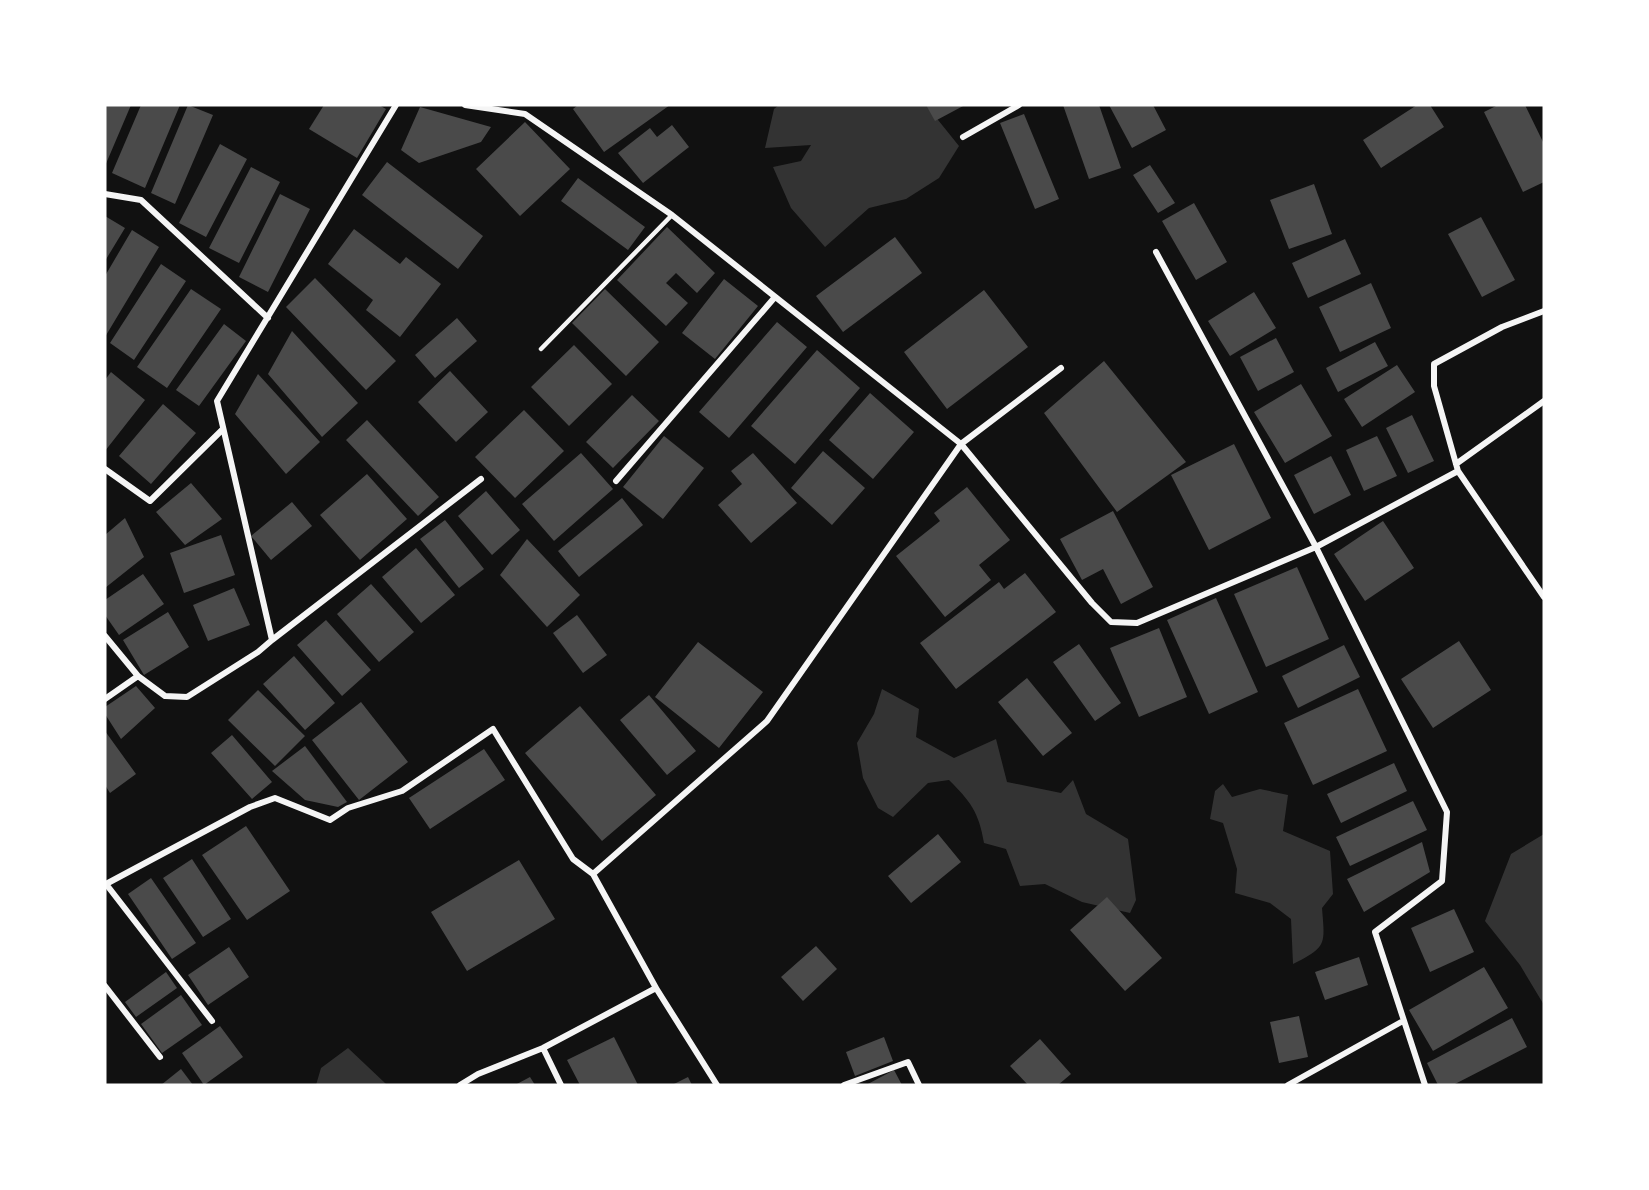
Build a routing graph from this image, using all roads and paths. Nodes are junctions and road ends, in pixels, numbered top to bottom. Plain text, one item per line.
1 (396, 105) edge
2 (468, 105) edge
3 (1019, 105) edge
4 (963, 137) dead end
5 (105, 194) edge
6 (672, 215) junction
7 (1156, 252) dead end
8 (775, 297) junction
9 (1544, 311) edge
10 (268, 318) junction
11 (541, 349) dead end
12 (1061, 368) dead end
13 (1544, 401) edge
14 (224, 429) junction
15 (962, 444) junction
16 (1456, 464) junction
17 (105, 469) edge
18 (1458, 471) junction
19 (481, 479) dead end
20 (616, 482) dead end
21 (1316, 547) junction
22 (1544, 597) edge
23 (105, 636) edge
24 (272, 640) junction
25 (138, 676) junction
26 (105, 699) edge
27 (593, 874) junction
28 (105, 986) edge
29 (656, 988) junction
30 (212, 1021) dead end
31 (1403, 1021) junction
32 (543, 1048) junction
33 (160, 1057) dead end
34 (460, 1085) edge
35 (561, 1085) edge
36 (717, 1085) edge
37 (844, 1085) edge
38 (920, 1085) edge
39 (1288, 1085) edge
40 (1425, 1085) edge

1 - 10 street
2 - 6 street
3 - 4 street
5 - 10 street
6 - 8 street
6 - 11 lane
7 - 21 street
8 - 15 street
8 - 20 street
9 - 16 street
10 - 14 street
12 - 15 street
13 - 16 street
14 - 17 street
14 - 24 street
15 - 21 street
15 - 27 street
16 - 18 street
18 - 21 street
18 - 22 street
19 - 24 street
21 - 31 street
23 - 25 street
24 - 25 street
25 - 26 street
27 - 29 street
27 - 30 street
28 - 33 street
29 - 32 street
29 - 36 street
31 - 39 street
31 - 40 street
32 - 34 street
32 - 35 street
37 - 38 street

